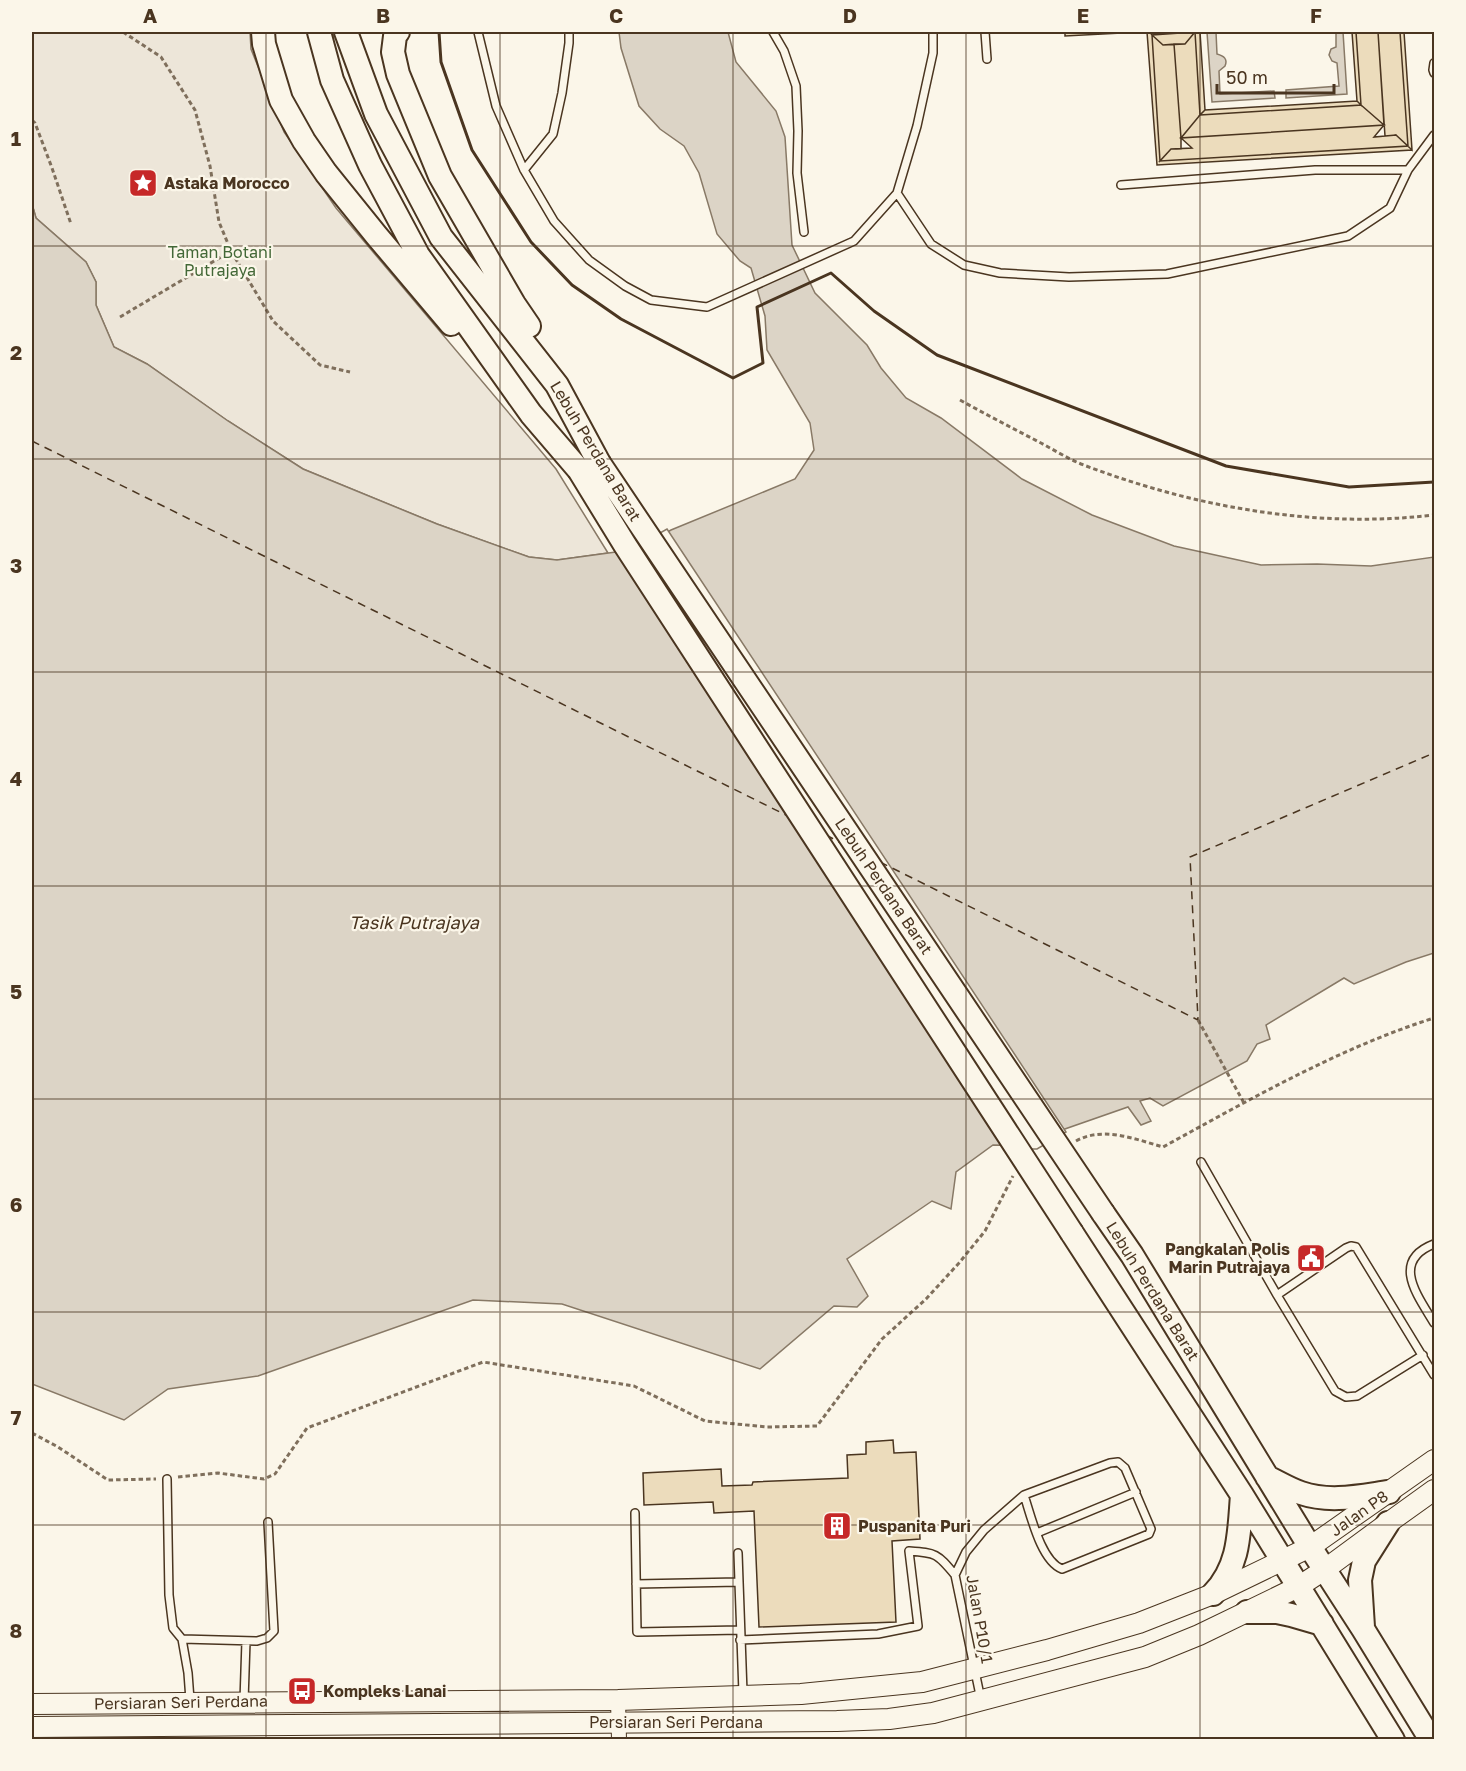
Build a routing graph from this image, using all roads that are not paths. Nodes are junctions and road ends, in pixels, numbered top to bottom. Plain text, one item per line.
1 (263, 32) edge
2 (319, 32) edge
3 (346, 32) edge
4 (398, 32) edge
5 (478, 32) edge
6 (568, 32) edge
7 (773, 32) edge
8 (933, 32) edge
9 (985, 32) edge
10 (987, 59) dead end
11 (1434, 63) edge
12 (1434, 73) edge
13 (1434, 135) edge
14 (524, 170) junction
15 (1408, 170) junction
16 (1121, 185) dead end
17 (897, 193) junction
18 (804, 232) dead end
19 (557, 385) junction
20 (531, 414) junction
21 (589, 466) junction
22 (1200, 1162) dead end
23 (1434, 1244) edge
24 (1277, 1294) junction
25 (1434, 1323) edge
26 (1423, 1355) junction
27 (1434, 1375) edge
28 (1434, 1460) edge
29 (1267, 1477) junction
30 (167, 1479) road end
31 (1434, 1490) edge
32 (1136, 1492) junction
33 (1389, 1492) junction
34 (1024, 1495) junction
35 (1242, 1495) junction
36 (635, 1513) dead end
37 (267, 1522) dead end
38 (1388, 1523) junction
39 (1037, 1533) junction
40 (1310, 1547) junction
41 (738, 1553) dead end
42 (1281, 1561) junction
43 (1324, 1570) junction
44 (955, 1575) junction
45 (739, 1582) junction
46 (636, 1584) junction
47 (1298, 1587) junction
48 (1213, 1594) junction
49 (1247, 1612) junction
50 (1322, 1624) junction
51 (1363, 1629) junction
52 (740, 1630) junction
53 (182, 1639) junction
54 (740, 1640) junction
55 (246, 1641) junction
56 (975, 1670) junction
57 (743, 1696) junction
58 (618, 1700) junction
59 (244, 1701) junction
60 (981, 1701) junction
61 (190, 1702) junction
62 (32, 1704) edge
63 (32, 1727) edge
64 (619, 1731) edge
65 (1393, 1740) edge
66 (1431, 1740) edge

1 - 20 main road
2 - 20 main road, Lebuh Perdana Barat
3 - 19 main road, Lebuh Perdana Barat
4 - 19 main road
5 - 14 lane
6 - 14 lane
7 - 18 lane
8 - 17 lane
9 - 10 lane
11 - 12 lane
13 - 15 lane
14 - 17 lane
15 - 16 lane
15 - 17 lane
19 - 21 main road, Lebuh Perdana Barat
20 - 21 main road, Lebuh Perdana Barat
21 - 29 main road, Lebuh Perdana Barat, bridge
21 - 35 main road, Lebuh Perdana Barat, bridge
22 - 24 lane
23 - 25 lane
24 - 26 lane
24 - 26 lane
26 - 27 lane
28 - 33 street, Jalan P8
29 - 33 main road
29 - 40 main road, Lebuh Perdana Barat
30 - 53 lane
31 - 38 street, Jalan P8
32 - 34 lane
32 - 39 lane
32 - 39 lane
33 - 40 street, Jalan P8
34 - 39 lane
34 - 44 lane, Jalan P10/1
35 - 42 main road, Lebuh Perdana Barat
35 - 48 main road
36 - 46 lane
37 - 55 lane
38 - 43 street, Jalan P8
38 - 51 main road
40 - 42 street, Jalan P8
40 - 43 main road, Lebuh Perdana Barat
41 - 45 lane
42 - 47 main road, Lebuh Perdana Barat
42 - 48 street, Persiaran Seri Perdana
43 - 47 street, Jalan P8
43 - 51 main road, Lebuh Perdana Barat
44 - 54 lane
44 - 56 lane, Jalan P10/1
45 - 46 lane
45 - 52 lane
46 - 52 lane
47 - 49 street, Persiaran Seri Perdana
47 - 50 main road, Lebuh Perdana Barat
48 - 56 street, Persiaran Seri Perdana
49 - 50 main road
49 - 60 street, Persiaran Seri Perdana
50 - 65 main road, Lebuh Perdana Barat
51 - 66 main road, Lebuh Perdana Barat
52 - 54 lane
53 - 55 lane
53 - 61 lane
54 - 57 lane
55 - 59 lane
56 - 57 street, Persiaran Seri Perdana
56 - 60 lane, Jalan P10/1
57 - 58 street, Persiaran Seri Perdana
58 - 59 street, Persiaran Seri Perdana
58 - 64 street
59 - 61 street, Persiaran Seri Perdana
60 - 64 street, Persiaran Seri Perdana
61 - 62 street, Persiaran Seri Perdana
63 - 64 street, Persiaran Seri Perdana

